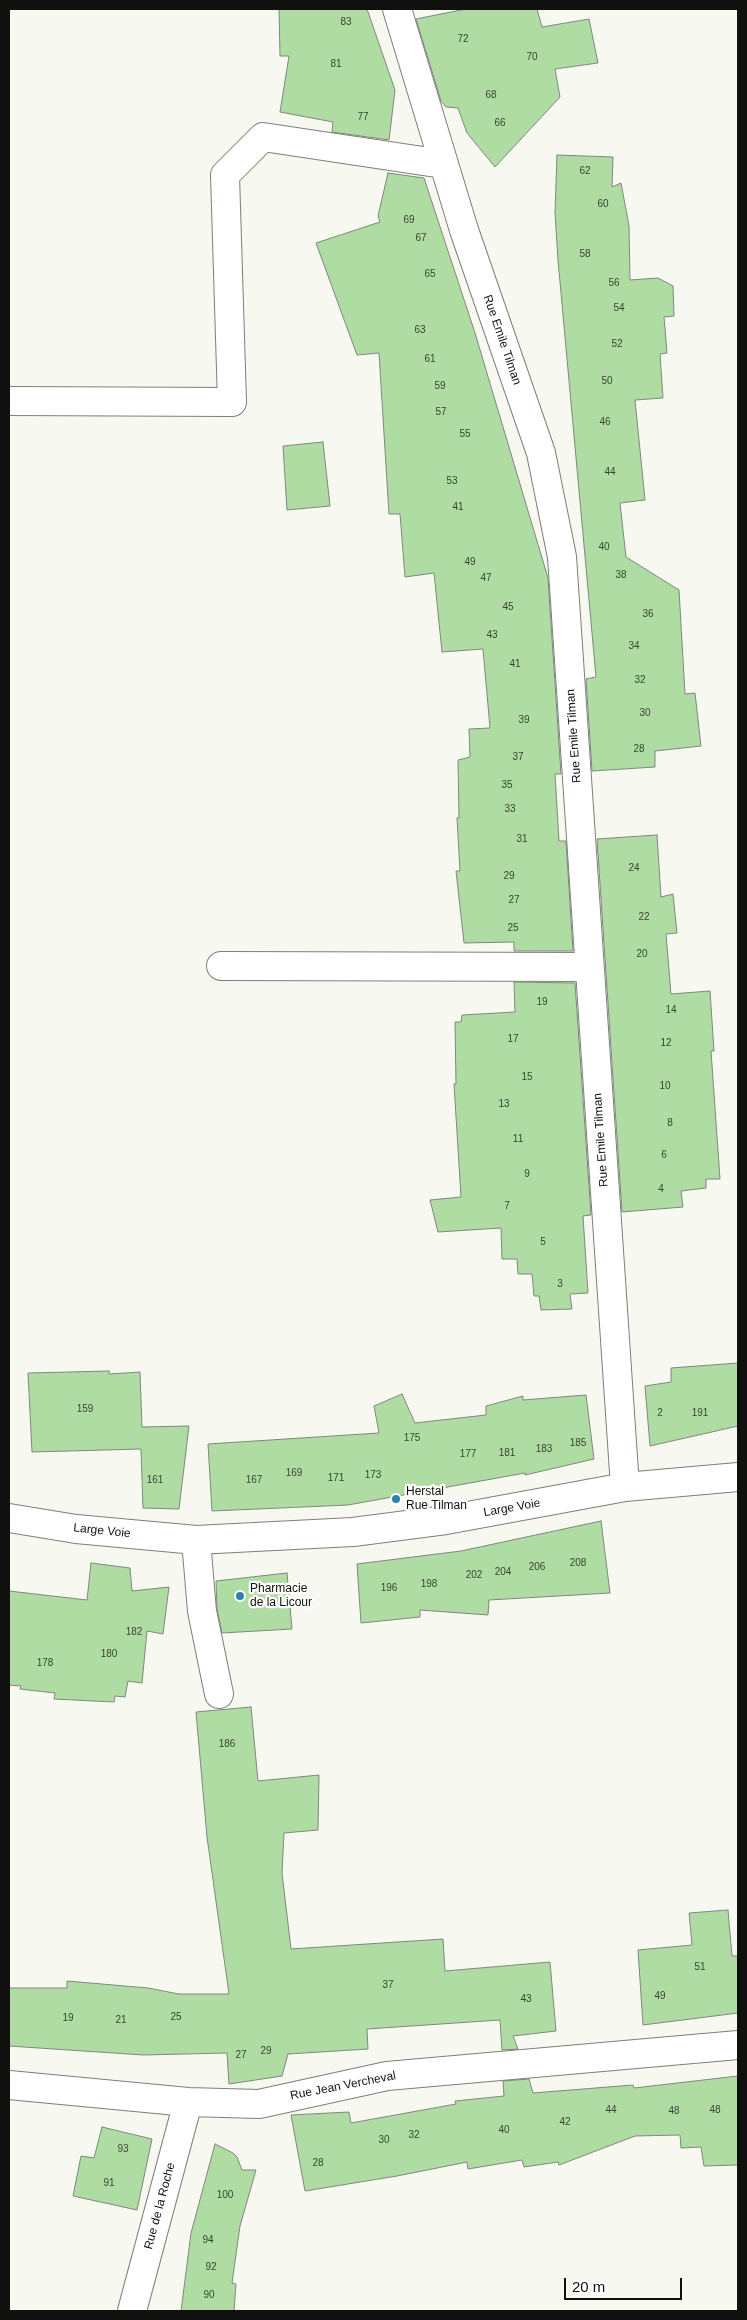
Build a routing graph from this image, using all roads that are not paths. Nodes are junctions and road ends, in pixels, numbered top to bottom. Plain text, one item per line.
1 (397, 9) edge
2 (443, 164) junction
3 (9, 401) edge
4 (220, 966) dead end
5 (589, 967) junction
6 (738, 1477) edge
7 (625, 1487) junction
8 (9, 1518) edge
9 (196, 1540) junction
10 (219, 1694) dead end
11 (738, 2045) edge
12 (9, 2085) edge
13 (188, 2102) junction
14 (132, 2311) edge

1 - 2 street, Rue Emile Tilman
2 - 3 street
2 - 5 street, Rue Emile Tilman
4 - 5 street
5 - 7 street, Rue Emile Tilman
6 - 7 street, Large Voie
7 - 9 street, Large Voie
8 - 9 street, Large Voie
9 - 10 street
11 - 13 street, Rue Jean Vercheval
12 - 13 street, Rue Jean Vercheval
13 - 14 street, Rue de la Roche

